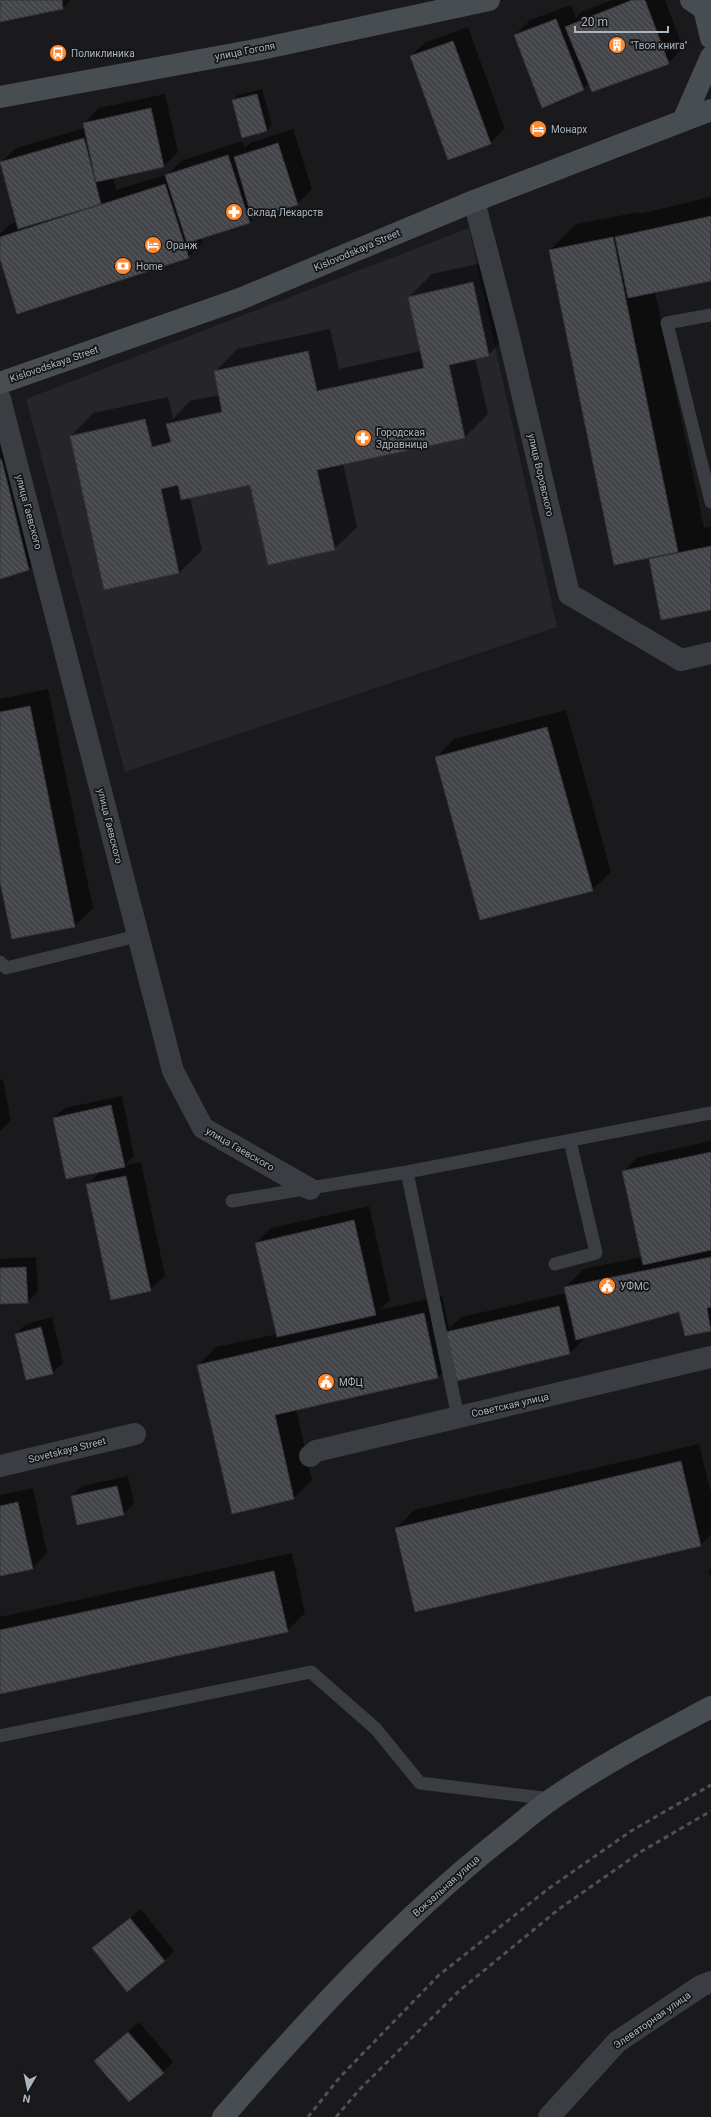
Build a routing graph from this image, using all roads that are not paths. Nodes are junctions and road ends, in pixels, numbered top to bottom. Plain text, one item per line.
1 (489, 0) edge
2 (691, 0) edge
3 (711, 38) edge
4 (711, 57) edge
5 (0, 97) edge
6 (711, 110) edge
7 (682, 121) junction
8 (474, 201) junction
9 (711, 315) edge
10 (0, 383) edge
11 (0, 399) edge
12 (711, 502) edge
13 (711, 653) edge
14 (137, 936) junction
15 (0, 962) edge
16 (711, 1113) edge
17 (570, 1141) junction
18 (407, 1172) junction
19 (310, 1189) junction
20 (232, 1201) dead end
21 (555, 1264) dead end
22 (711, 1357) edge
23 (458, 1417) junction
24 (135, 1434) dead end
25 (310, 1456) dead end
26 (0, 1466) edge
27 (711, 1707) edge
28 (0, 1736) edge
29 (551, 1799) junction
30 (711, 1982) edge
31 (223, 2117) edge
32 (548, 2117) edge

1 - 5 street, улица Гоголя
2 - 3 street
4 - 7 street
6 - 7 street, Kislovodskaya Street
7 - 8 street, Kislovodskaya Street
8 - 10 street, Kislovodskaya Street
8 - 13 street, улица Воровского
9 - 12 lane
11 - 14 street, улица Гаевского
14 - 15 lane
14 - 19 street, улица Гаевского
16 - 17 lane
17 - 18 lane
17 - 21 lane
18 - 19 lane
18 - 23 lane
19 - 20 lane
22 - 23 street, Советская улица
23 - 25 street, Советская улица
24 - 26 street, Sovetskaya Street
27 - 29 street, Вокзальная улица
28 - 29 lane
29 - 31 street, Вокзальная улица
30 - 32 street, Элеваторная улица

